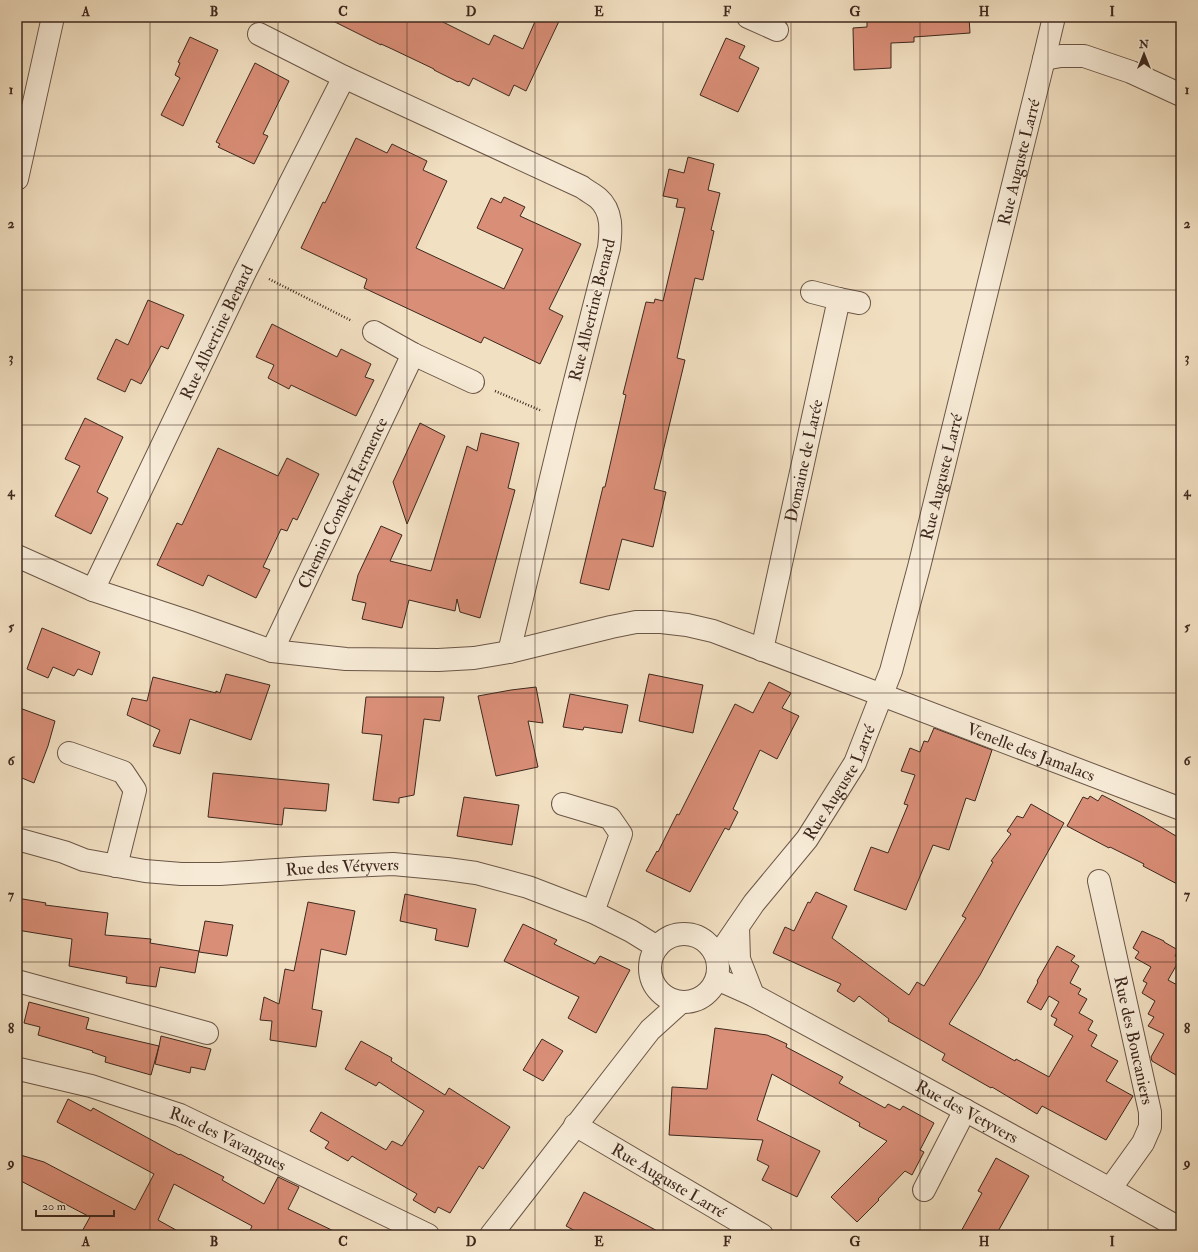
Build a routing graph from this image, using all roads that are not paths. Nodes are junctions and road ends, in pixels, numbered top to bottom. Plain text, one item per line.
1 (53, 17) edge
2 (748, 17) edge
3 (1054, 17) edge
4 (777, 30) dead end
5 (259, 34) dead end
6 (1044, 59) junction
7 (344, 77) junction
8 (1181, 96) edge
9 (17, 179) edge
10 (812, 292) dead end
11 (374, 332) road end
12 (413, 354) junction
13 (473, 382) road end
14 (17, 556) edge
15 (93, 590) junction
16 (762, 650) junction
17 (272, 651) junction
18 (509, 652) junction
19 (882, 695) junction
20 (69, 753) dead end
21 (563, 804) dead end
22 (1181, 809) edge
23 (17, 839) edge
24 (116, 866) junction
25 (1099, 881) dead end
26 (754, 904) junction
27 (593, 912) junction
28 (738, 927) junction
29 (700, 938) junction
30 (657, 946) junction
31 (717, 957) junction
32 (717, 979) junction
33 (17, 981) edge
34 (659, 991) junction
35 (753, 995) junction
36 (681, 1002) junction
37 (650, 1030) junction
38 (207, 1033) dead end
39 (17, 1070) edge
40 (965, 1110) junction
41 (576, 1125) junction
42 (1110, 1189) junction
43 (924, 1190) dead end
44 (1181, 1229) edge
45 (428, 1235) edge
46 (491, 1235) edge
47 (762, 1235) edge

1 - 9 street
2 - 4 street
3 - 6 street, Rue Auguste Larré
5 - 7 street, Rue Albertine Benard
6 - 8 street
6 - 19 street, Rue Auguste Larré
7 - 15 street, Rue Albertine Benard
7 - 18 street, Rue Albertine Benard
10 - 16 street, Domaine de Larée
11 - 12 street
12 - 13 street
12 - 17 street, Chemin Combet Hermence
14 - 15 street, Venelle des Jamalacs
15 - 17 street, Venelle des Jamalacs
16 - 18 street, Venelle des Jamalacs
16 - 19 street, Venelle des Jamalacs
17 - 18 street, Venelle des Jamalacs
19 - 22 street, Venelle des Jamalacs
19 - 26 street, Rue Auguste Larré
20 - 24 street
21 - 27 street
23 - 24 street, Rue des Vétyvers
24 - 27 street, Rue des Vétyvers
25 - 42 street, Rue des Boucaniers
26 - 28 street, Rue Auguste Larré
26 - 29 street, Rue Auguste Larré
27 - 30 street, Rue des Vétyvers
28 - 31 street, Rue Auguste Larré
28 - 35 street
29 - 30 street
29 - 31 street
30 - 34 street
31 - 32 street
32 - 35 street, Rue des Vetyvers
32 - 36 street
33 - 38 street
34 - 36 street
34 - 37 street
35 - 40 street, Rue des Vetyvers
36 - 37 street
37 - 41 street
39 - 45 street, Rue des Vavangues
40 - 42 street, Rue des Vetyvers
40 - 43 street
41 - 46 street
41 - 47 street, Rue Auguste Larré
42 - 44 street, Rue des Vetyvers

